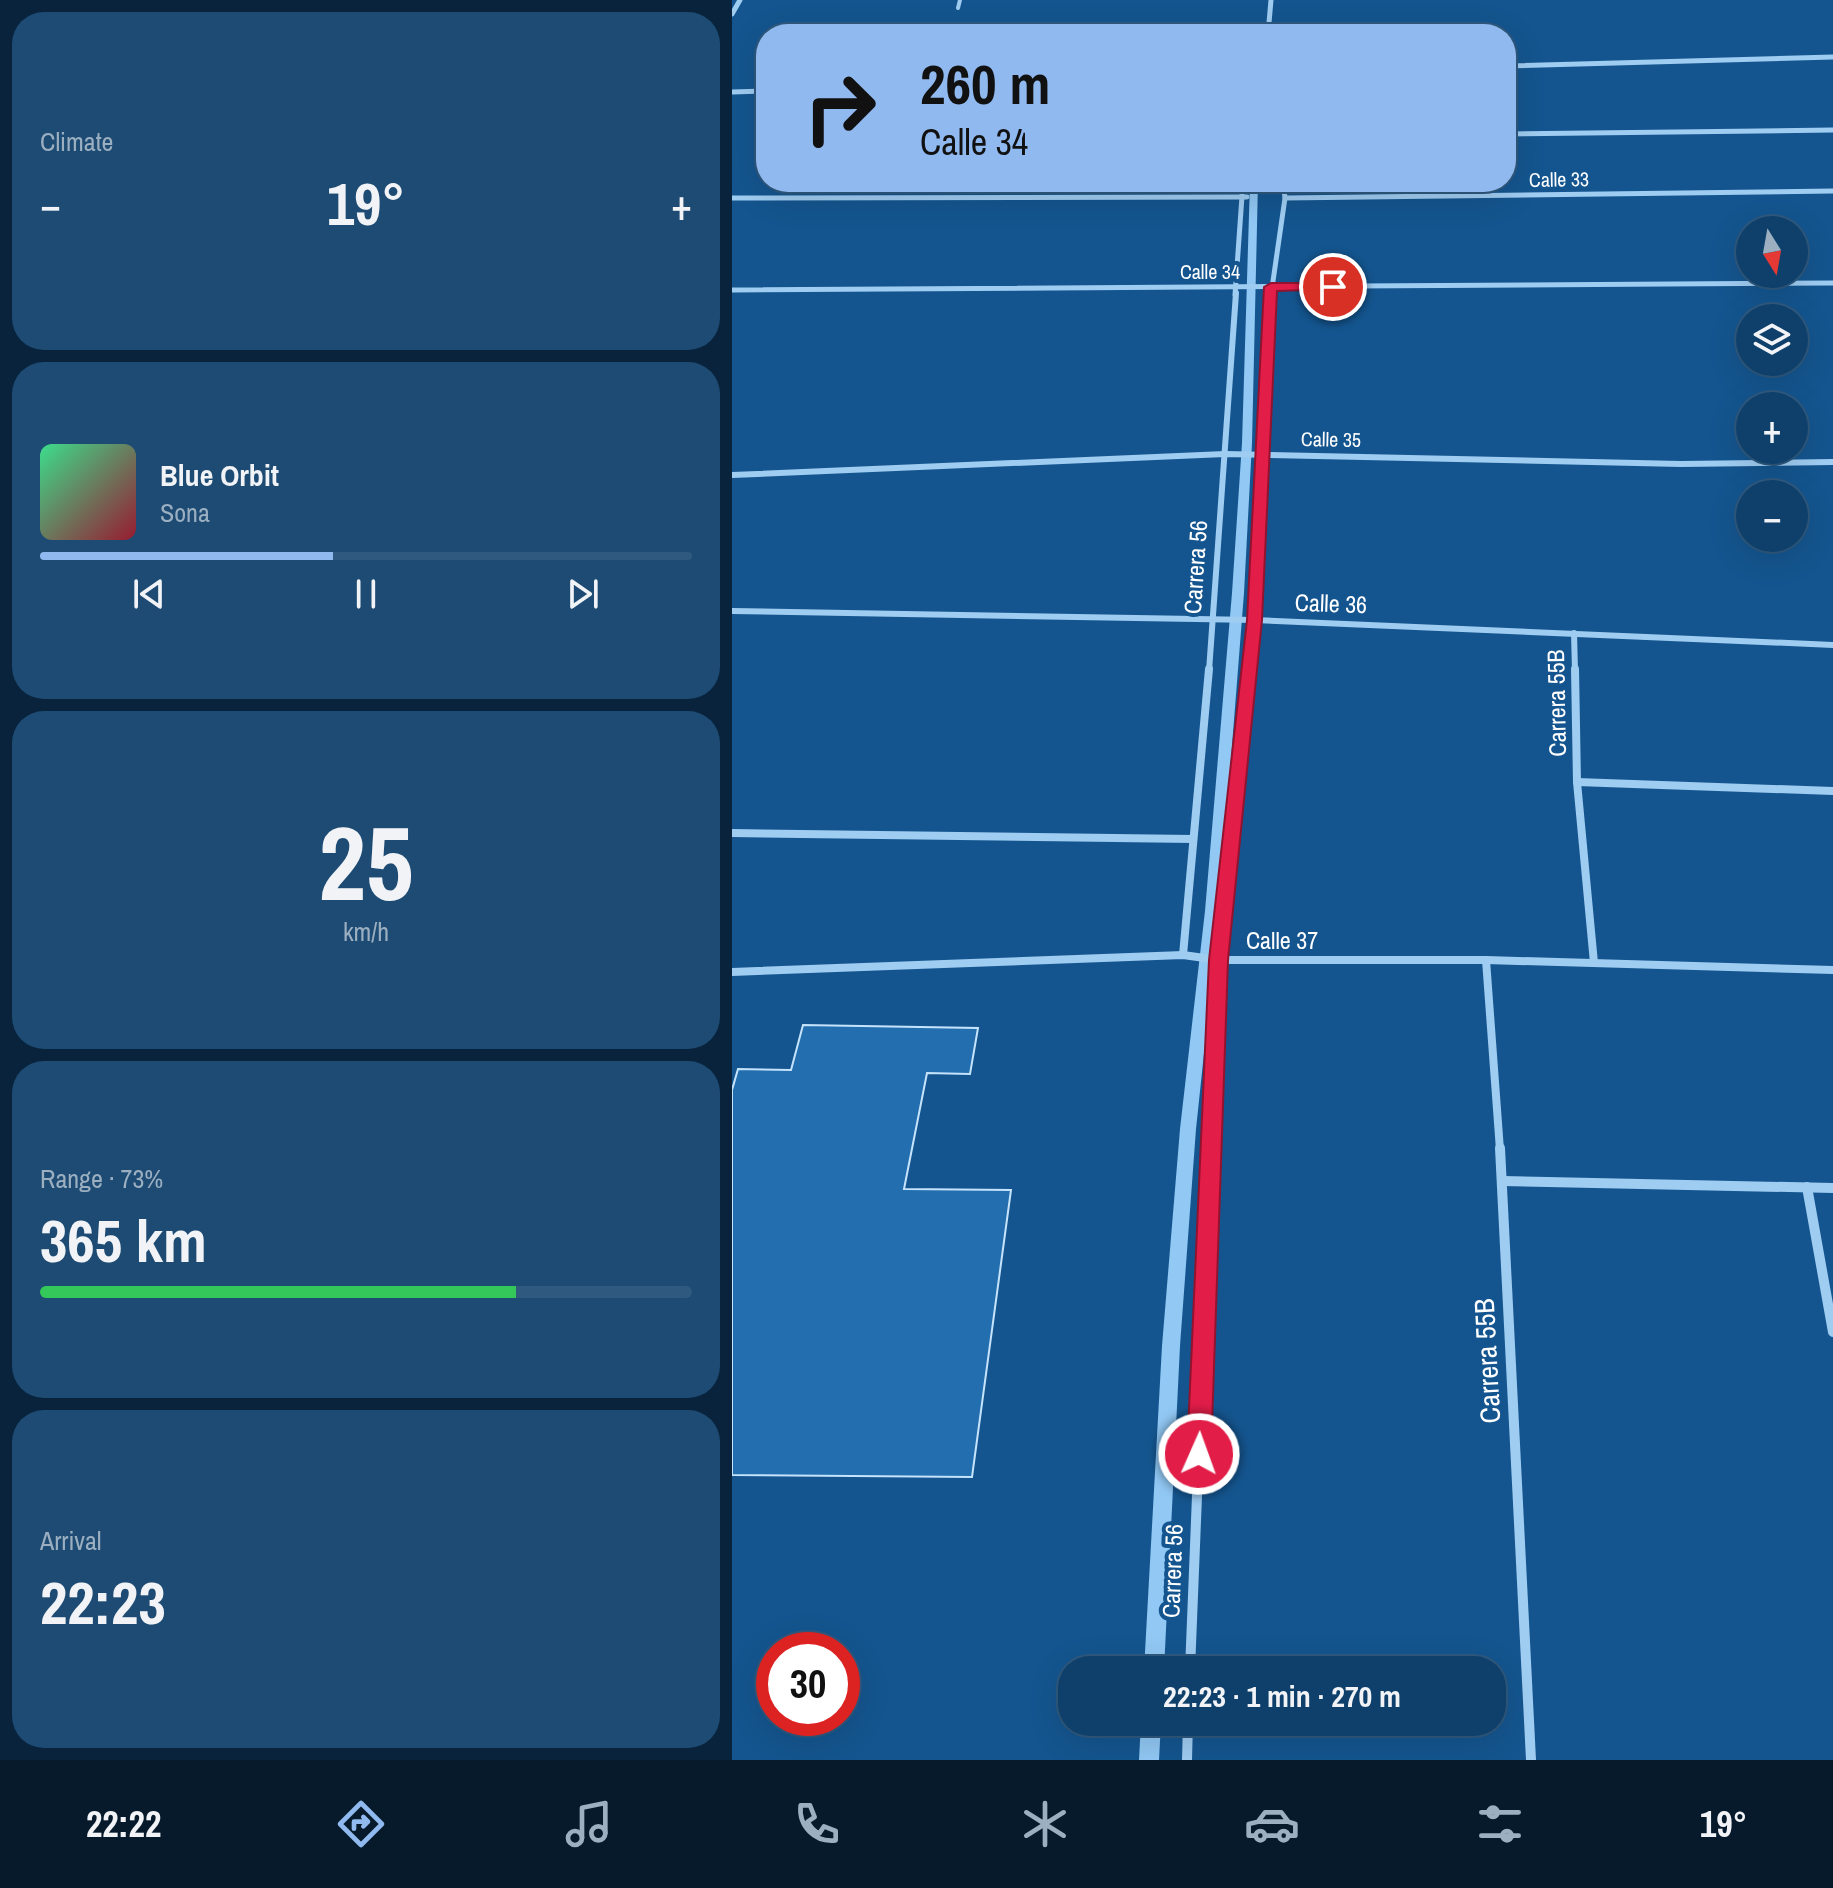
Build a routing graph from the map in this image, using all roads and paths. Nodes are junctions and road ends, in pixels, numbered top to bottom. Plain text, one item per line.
1 (740, 0) edge
2 (960, 0) edge
3 (1271, 0) edge
4 (958, 8) dead end
5 (732, 14) edge
6 (1269, 24) edge
7 (1833, 57) edge
8 (1516, 66) edge
9 (756, 91) edge
10 (732, 92) edge
11 (1833, 130) edge
12 (1516, 134) edge
13 (1833, 191) edge
14 (1244, 192) edge
15 (1284, 192) edge
16 (1245, 197) junction
17 (732, 198) edge
18 (1285, 198) junction
19 (1833, 283) edge
20 (1235, 287) junction
21 (1270, 287) junction
22 (732, 290) edge
23 (1227, 454) junction
24 (1260, 454) junction
25 (1833, 462) edge
26 (732, 475) edge
27 (732, 611) edge
28 (1216, 620) junction
29 (1253, 620) junction
30 (1574, 633) junction
31 (1833, 645) edge
32 (1577, 782) junction
33 (1833, 791) edge
34 (732, 833) edge
35 (1193, 839) junction
36 (1185, 955) junction
37 (1215, 959) junction
38 (1486, 960) junction
39 (1594, 963) junction
40 (1833, 970) edge
41 (732, 972) edge
42 (1502, 1181) junction
43 (1807, 1187) junction
44 (1833, 1188) edge
45 (1833, 1332) edge
46 (1190, 1656) edge
47 (1188, 1736) edge
48 (1187, 1760) edge
49 (1531, 1760) edge

1 - 5 street
2 - 4 lane
3 - 6 street
7 - 8 street
9 - 10 street
11 - 12 street
13 - 18 street, Calle 33
14 - 16 street, Carrera 56
15 - 18 street, Carrera 56
16 - 17 street
16 - 20 street, Carrera 56
18 - 21 street, Carrera 56
19 - 21 street, Calle 34
20 - 21 street, Calle 34
20 - 22 street, Calle 34
20 - 23 street, Carrera 56
21 - 24 street, Carrera 56
23 - 24 street, Calle 35
23 - 26 street, Calle 35
23 - 28 street, Carrera 56
24 - 25 street, Calle 35
24 - 29 street, Carrera 56
27 - 28 street, Calle 36
28 - 29 street, Calle 36
28 - 35 street, Carrera 56
29 - 30 street, Calle 36
29 - 37 street, Carrera 56
30 - 31 street, Calle 36
30 - 32 street, Carrera 55B
32 - 33 street
32 - 39 street, Carrera 55B
34 - 35 street
35 - 36 street, Carrera 56
36 - 37 street, Calle 37
36 - 41 street, Calle 37
37 - 38 street, Calle 37
37 - 46 street, Carrera 56
38 - 39 street, Calle 37
38 - 42 street, Carrera 55B
39 - 40 street, Calle 37
42 - 43 street
42 - 49 street, Carrera 55B
43 - 44 street
43 - 45 street
47 - 48 street

